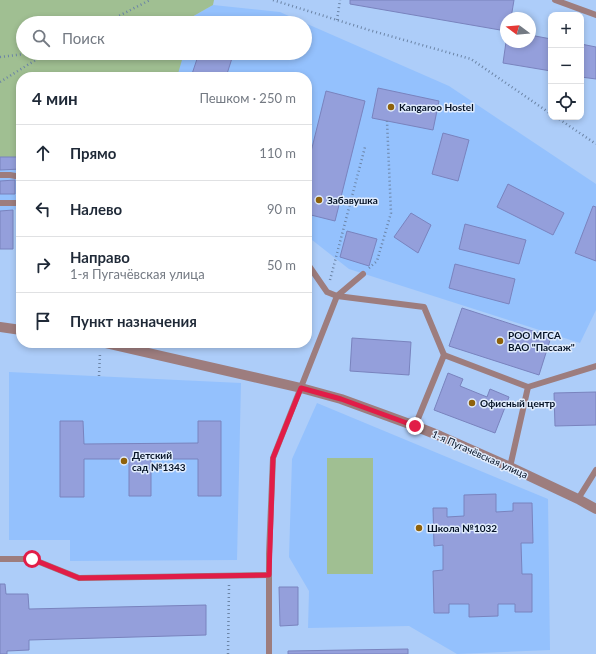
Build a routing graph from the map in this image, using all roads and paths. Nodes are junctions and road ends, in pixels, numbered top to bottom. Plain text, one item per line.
1 (150, 0) edge
2 (273, 0) edge
3 (340, 0) edge
4 (555, 0) edge
5 (596, 15) edge
6 (119, 16) edge
7 (337, 20) junction
8 (16, 55) edge
9 (0, 56) edge
10 (36, 60) edge
11 (16, 72) edge
12 (17, 72) edge
13 (0, 82) edge
14 (548, 112) edge
15 (560, 120) edge
16 (386, 121) dead end
17 (596, 144) edge
18 (366, 147) dead end
19 (0, 175) edge
20 (16, 177) edge
21 (0, 203) edge
22 (16, 203) edge
23 (312, 270) edge
24 (363, 274) joint
25 (327, 292) junction
26 (337, 296) junction
27 (0, 327) edge
28 (16, 329) edge
29 (102, 348) edge
30 (111, 348) edge
31 (444, 355) junction
32 (596, 366) edge
33 (99, 376) dead end
34 (528, 387) junction
35 (301, 388) junction
36 (415, 426) junction
37 (510, 467) junction
38 (596, 470) edge
39 (578, 499) junction
40 (596, 509) edge
41 (0, 559) edge
42 (269, 575) junction
43 (229, 576) junction
44 (228, 654) edge
45 (269, 654) edge

1 - 6 path
2 - 7 path
3 - 7 path
4 - 5 lane
7 - 14 path
8 - 9 path
10 - 12 path
11 - 13 path
15 - 17 path
16 - 24 path
18 - 25 path
19 - 20 lane
21 - 22 lane
23 - 25 lane
24 - 26 lane
25 - 26 lane
26 - 31 lane
26 - 35 lane
27 - 28 street
29 - 33 path
30 - 35 street, 1-я Пугачёвская улица
31 - 34 lane
31 - 36 lane
32 - 34 lane
34 - 37 lane
35 - 36 street, 1-я Пугачёвская улица
35 - 42 lane
36 - 37 street, 1-я Пугачёвская улица
37 - 39 street, 1-я Пугачёвская улица
38 - 39 lane
39 - 40 street, 1-я Пугачёвская улица
41 - 43 lane
42 - 43 lane
42 - 45 lane
43 - 44 path

